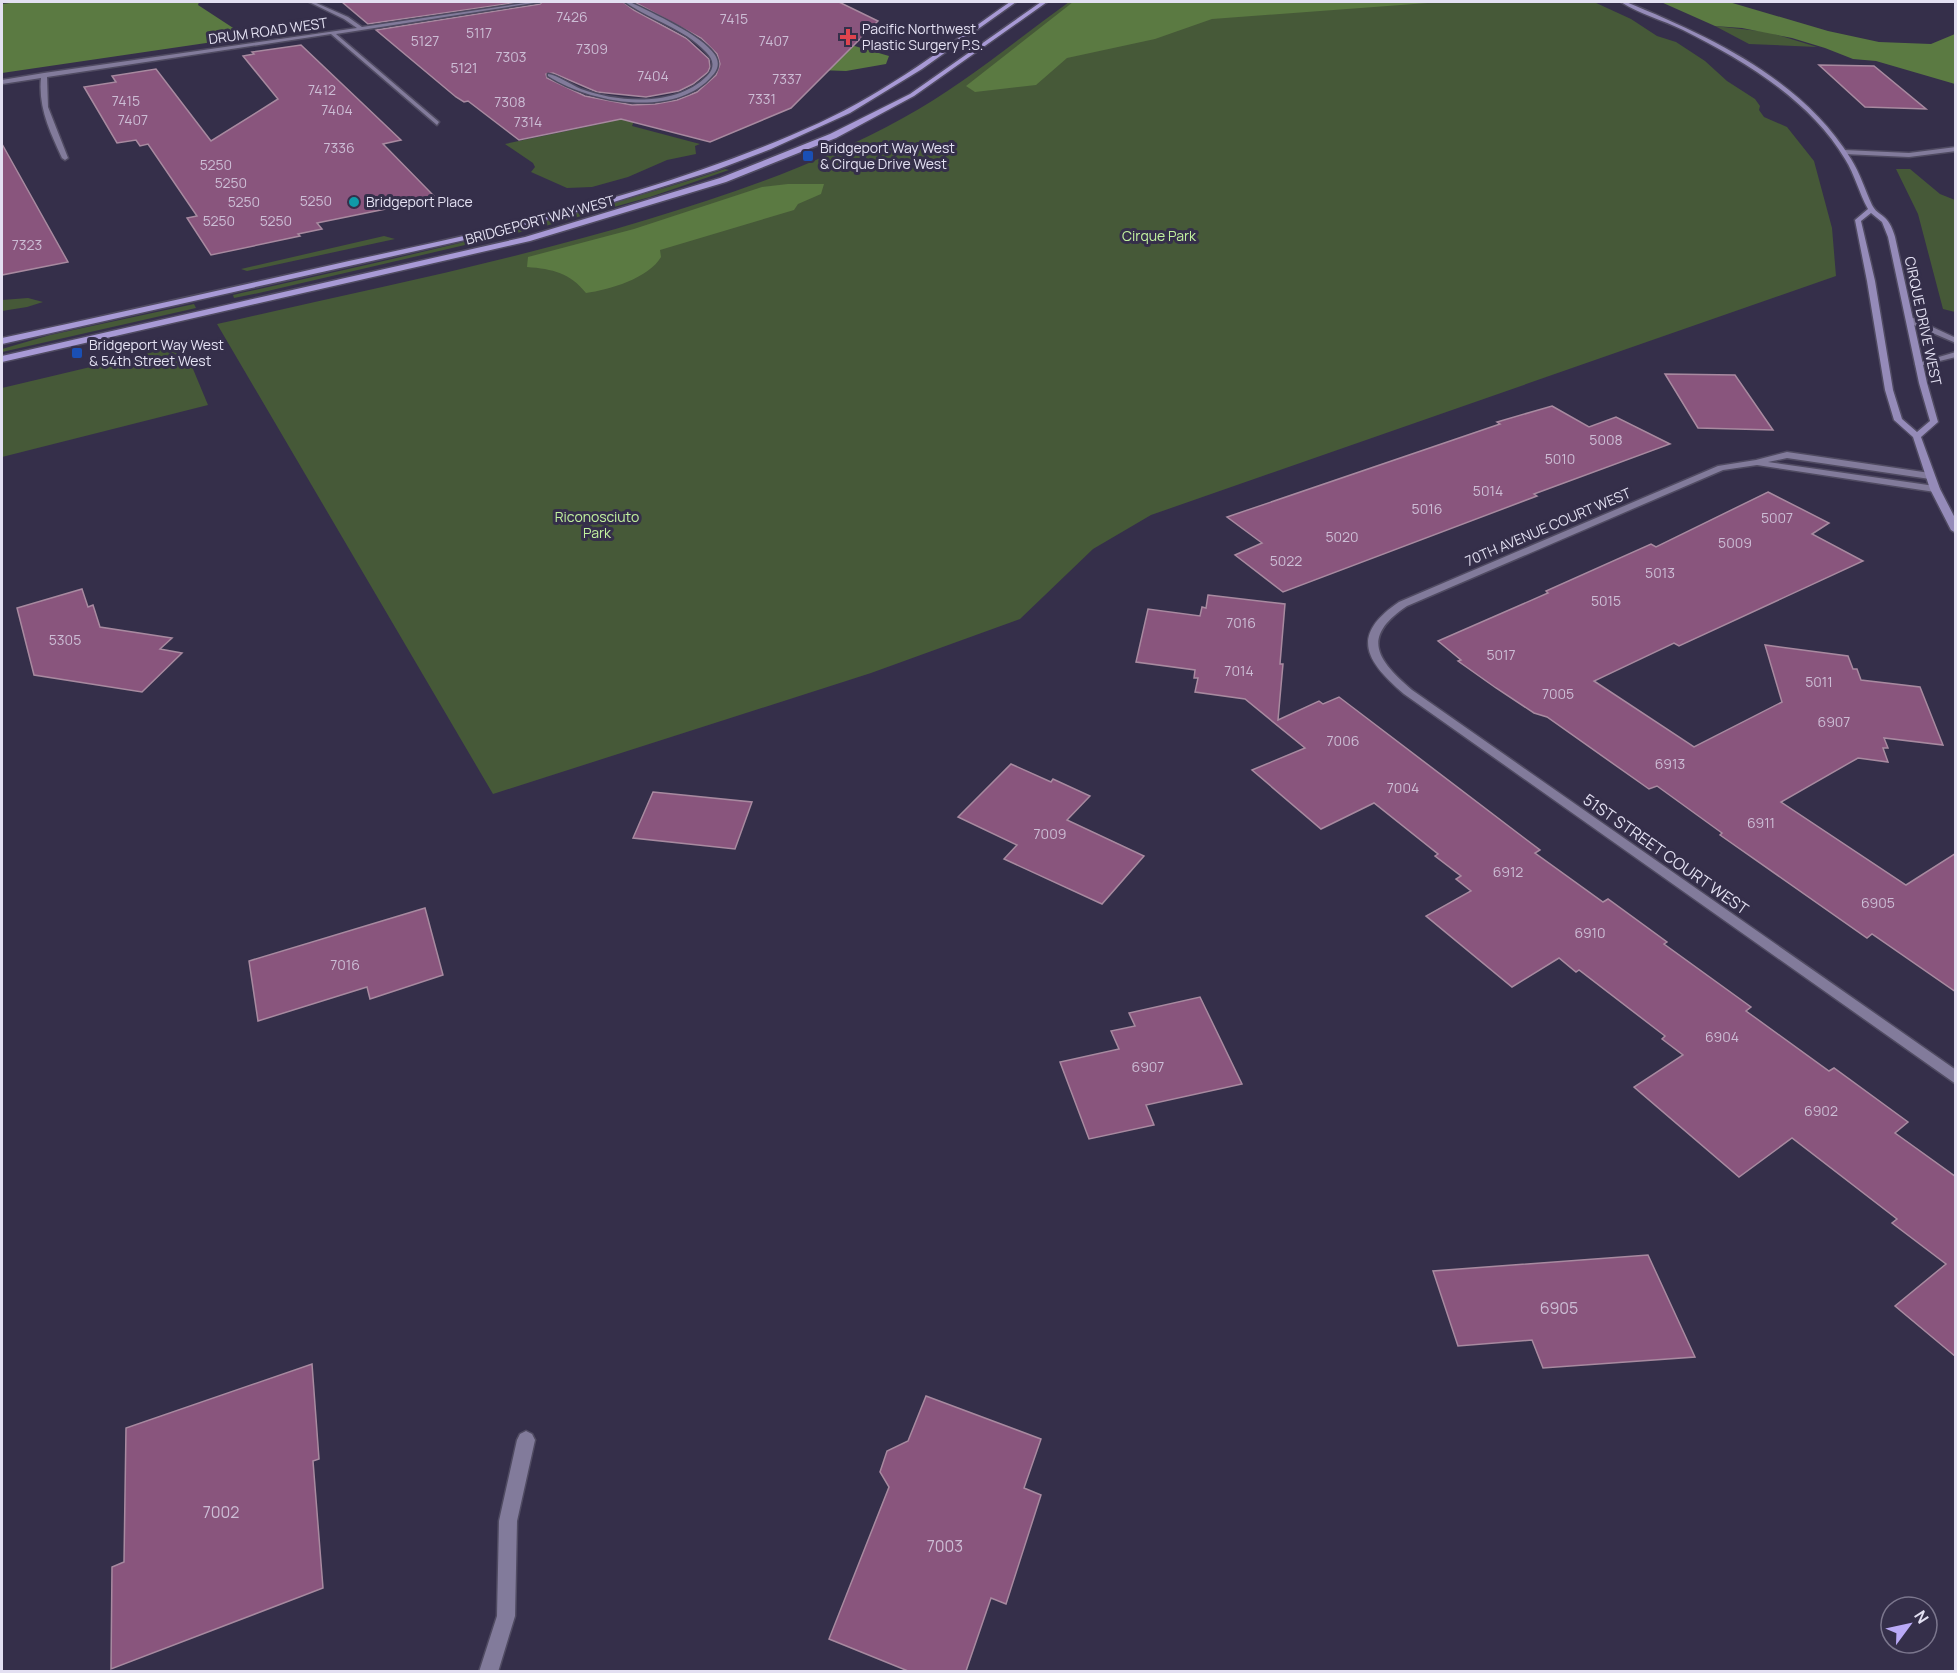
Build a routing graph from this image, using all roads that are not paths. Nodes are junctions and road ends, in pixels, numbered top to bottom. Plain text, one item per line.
1 (311, 2) edge
2 (538, 2) edge
3 (627, 2) edge
4 (1013, 2) edge
5 (1044, 2) edge
6 (1623, 2) edge
7 (362, 29) junction
8 (332, 33) junction
9 (44, 75) junction
10 (550, 75) dead end
11 (2, 82) edge
12 (437, 123) dead end
13 (1956, 150) edge
14 (1844, 152) junction
15 (65, 158) dead end
16 (1871, 210) junction
17 (1910, 320) junction
18 (2, 341) edge
19 (1956, 341) edge
20 (1956, 354) edge
21 (2, 359) edge
22 (1919, 364) junction
23 (1917, 436) junction
24 (1756, 463) junction
25 (1930, 476) junction
26 (1935, 489) junction
27 (1956, 530) edge
28 (1373, 644) joint
29 (1956, 1078) edge
30 (526, 1440) dead end
31 (488, 1671) edge

1 - 7 street
2 - 7 street, DRUM ROAD WEST
3 - 10 street
4 - 18 main road, BRIDGEPORT WAY WEST
5 - 21 main road, BRIDGEPORT WAY WEST
6 - 14 main road, CIRQUE DRIVE WEST
7 - 8 street, DRUM ROAD WEST
8 - 9 street, DRUM ROAD WEST
8 - 12 street
9 - 11 street, DRUM ROAD WEST
9 - 15 street
13 - 14 street
14 - 16 main road, CIRQUE DRIVE WEST
16 - 17 main road, CIRQUE DRIVE WEST
16 - 23 main road
17 - 19 street
17 - 22 main road, CIRQUE DRIVE WEST
20 - 22 street
22 - 23 main road, CIRQUE DRIVE WEST
23 - 25 main road
24 - 25 street, 70TH AVENUE COURT WEST
24 - 26 street, 70TH AVENUE COURT WEST
24 - 28 street, 70TH AVENUE COURT WEST
25 - 26 main road
26 - 27 main road
28 - 29 street, 51ST STREET COURT WEST
30 - 31 street

